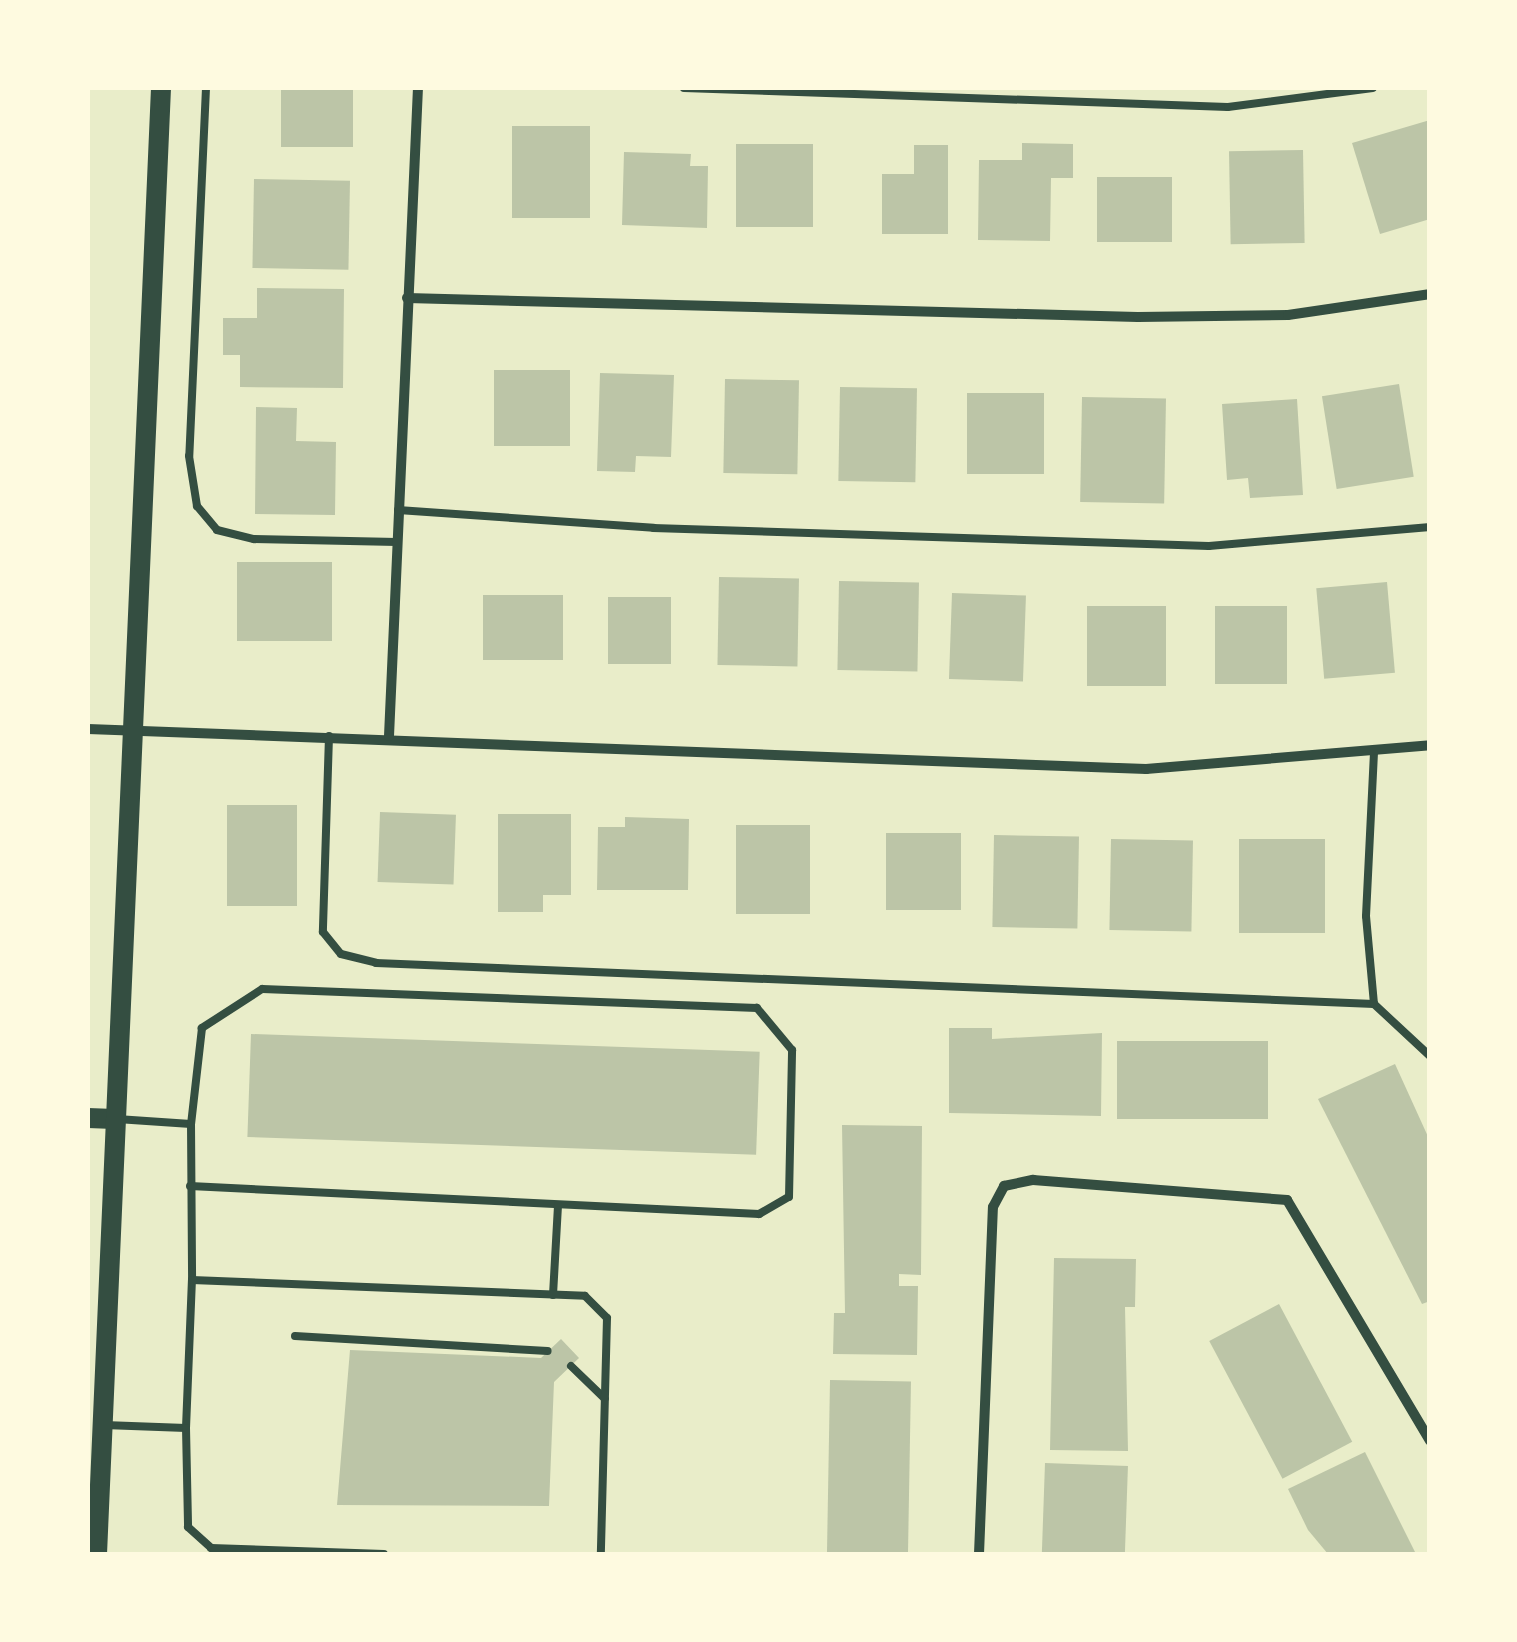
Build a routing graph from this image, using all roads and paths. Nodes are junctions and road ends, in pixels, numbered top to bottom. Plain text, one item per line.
1 (161, 88) edge
2 (206, 88) edge
3 (418, 88) edge
4 (684, 88) edge
5 (1373, 88) edge
6 (1430, 294) edge
7 (407, 298) junction
8 (398, 510) junction
9 (1430, 528) edge
10 (397, 542) junction
11 (88, 730) edge
12 (130, 730) junction
13 (329, 736) junction
14 (389, 736) junction
15 (1430, 744) edge
16 (1374, 752) junction
17 (1374, 1004) junction
18 (1430, 1056) edge
19 (88, 1118) edge
20 (114, 1119) junction
21 (191, 1124) junction
22 (190, 1186) junction
23 (558, 1204) junction
24 (192, 1280) junction
25 (553, 1295) junction
26 (296, 1336) dead end
27 (548, 1351) dead end
28 (570, 1366) dead end
29 (605, 1399) junction
30 (102, 1425) junction
31 (186, 1428) junction
32 (1430, 1441) edge
33 (98, 1554) edge
34 (384, 1554) edge
35 (600, 1554) edge
36 (979, 1554) edge

1 - 12 main road
2 - 10 lane
3 - 7 street
4 - 5 lane
6 - 7 street
7 - 8 street
8 - 9 lane
8 - 10 street
10 - 14 street
11 - 12 street
12 - 13 street
12 - 20 main road
13 - 14 street
13 - 17 lane
14 - 16 street
15 - 16 street
16 - 17 lane
17 - 18 lane
19 - 20 main road
20 - 21 lane
20 - 30 main road
21 - 22 lane
21 - 23 lane
22 - 23 lane
22 - 24 lane
23 - 25 lane
24 - 25 lane
24 - 31 lane
25 - 29 lane
26 - 27 lane
28 - 29 lane
29 - 35 lane
30 - 31 lane
30 - 33 main road
31 - 34 lane
32 - 36 street

